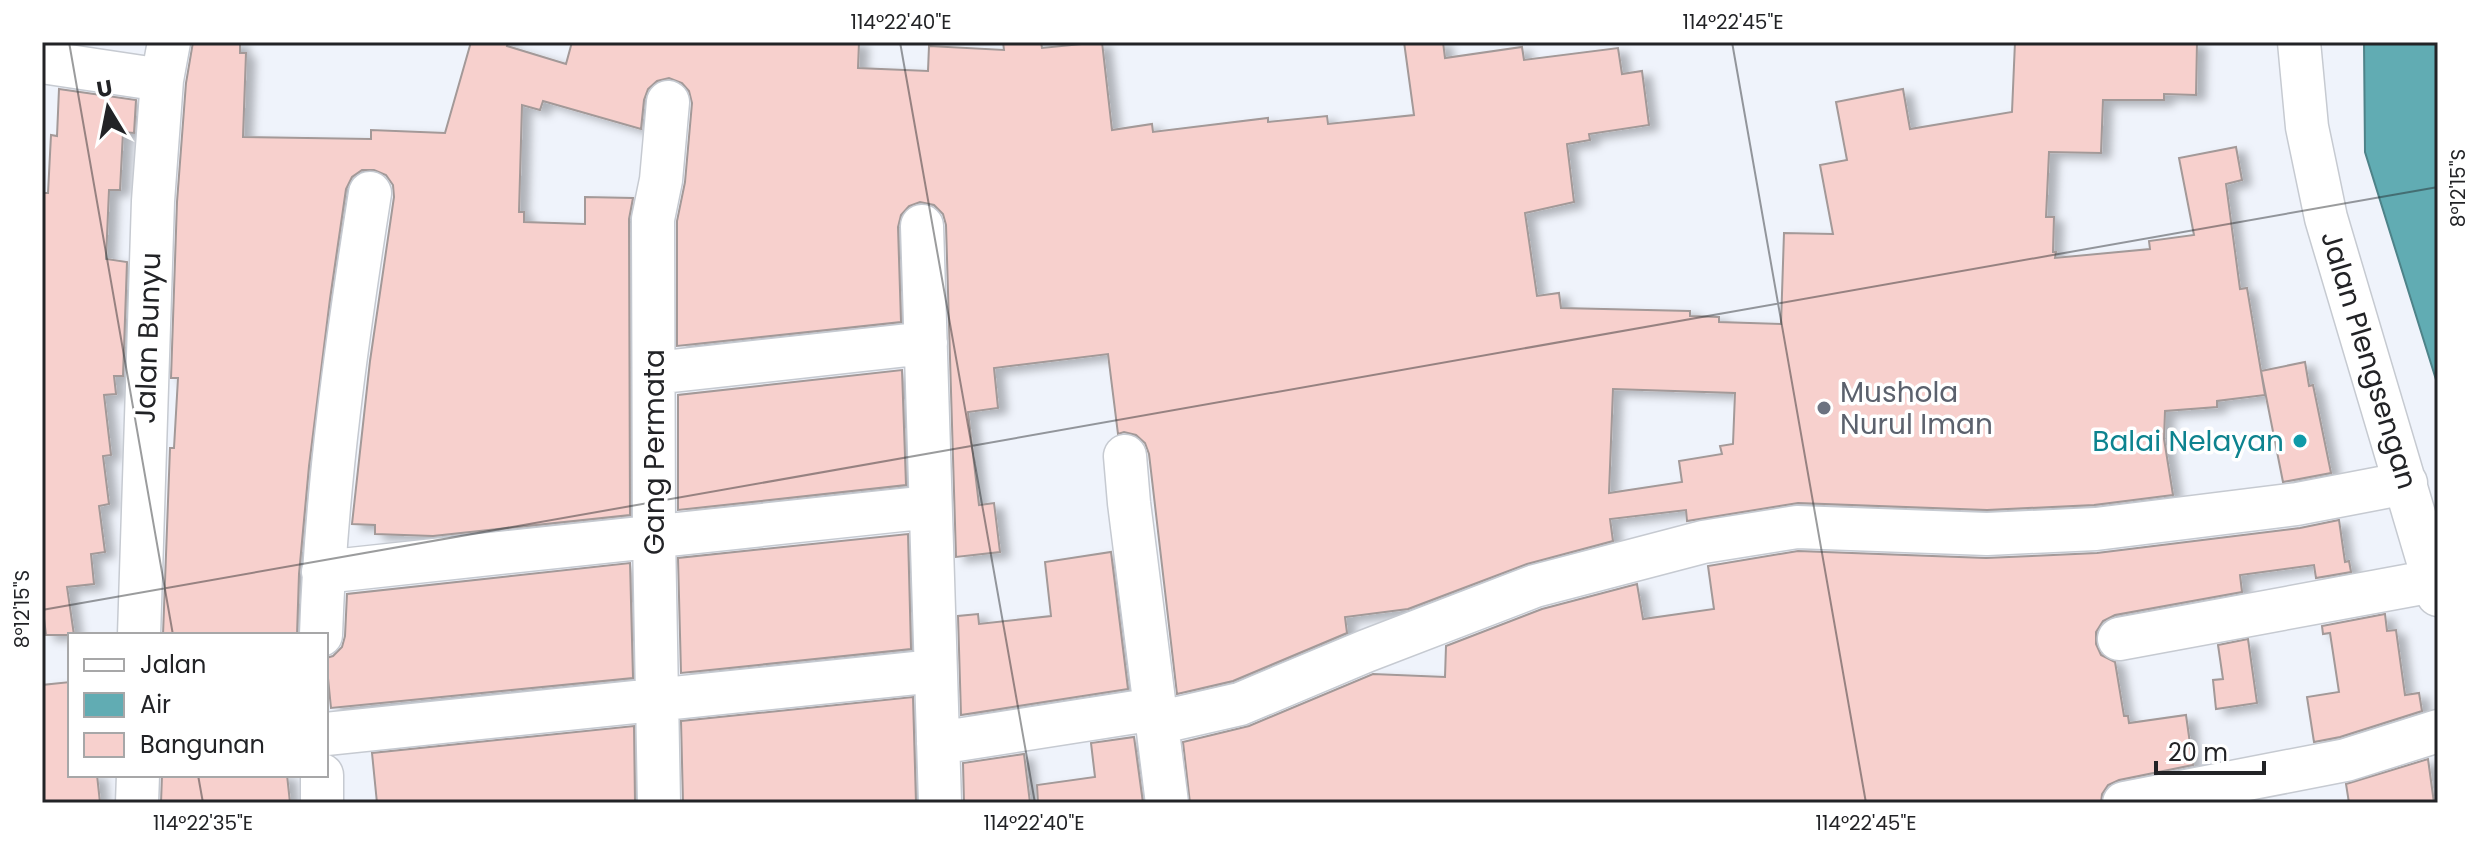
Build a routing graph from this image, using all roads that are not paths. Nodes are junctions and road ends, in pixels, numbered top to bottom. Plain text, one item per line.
1 (2299, 42) edge
2 (166, 61) edge
3 (42, 62) edge
4 (668, 102) dead end
5 (370, 193) dead end
6 (922, 226) dead end
7 (926, 343) junction
8 (654, 373) junction
9 (1125, 456) dead end
10 (2406, 483) junction
11 (930, 507) junction
12 (654, 536) junction
13 (323, 572) junction
14 (2436, 588) edge
15 (139, 633) edge
16 (321, 633) edge
17 (2119, 639) dead end
18 (935, 671) junction
19 (657, 699) junction
20 (1156, 716) junction
21 (2438, 731) edge
22 (328, 734) edge
23 (938, 743) junction
24 (138, 777) edge
25 (322, 777) edge
26 (137, 803) edge
27 (322, 803) edge
28 (659, 803) edge
29 (940, 803) edge
30 (1167, 803) edge
31 (2124, 803) edge

1 - 10 street, Jalan Plengsengan
2 - 3 street
2 - 15 street, Jalan Bunyu
4 - 8 street, Gang Permata
5 - 13 street
6 - 7 street
7 - 8 street
7 - 11 street
8 - 12 street, Gang Permata
9 - 20 street
10 - 14 street, Jalan Plengsengan
10 - 20 street
11 - 12 street
11 - 18 street
12 - 13 street
12 - 19 street, Gang Permata
13 - 16 street
14 - 17 street
18 - 19 street
18 - 23 street
19 - 22 street
19 - 28 street, Gang Permata
20 - 23 street
20 - 30 street
21 - 31 street
23 - 29 street
24 - 26 street
25 - 27 street

